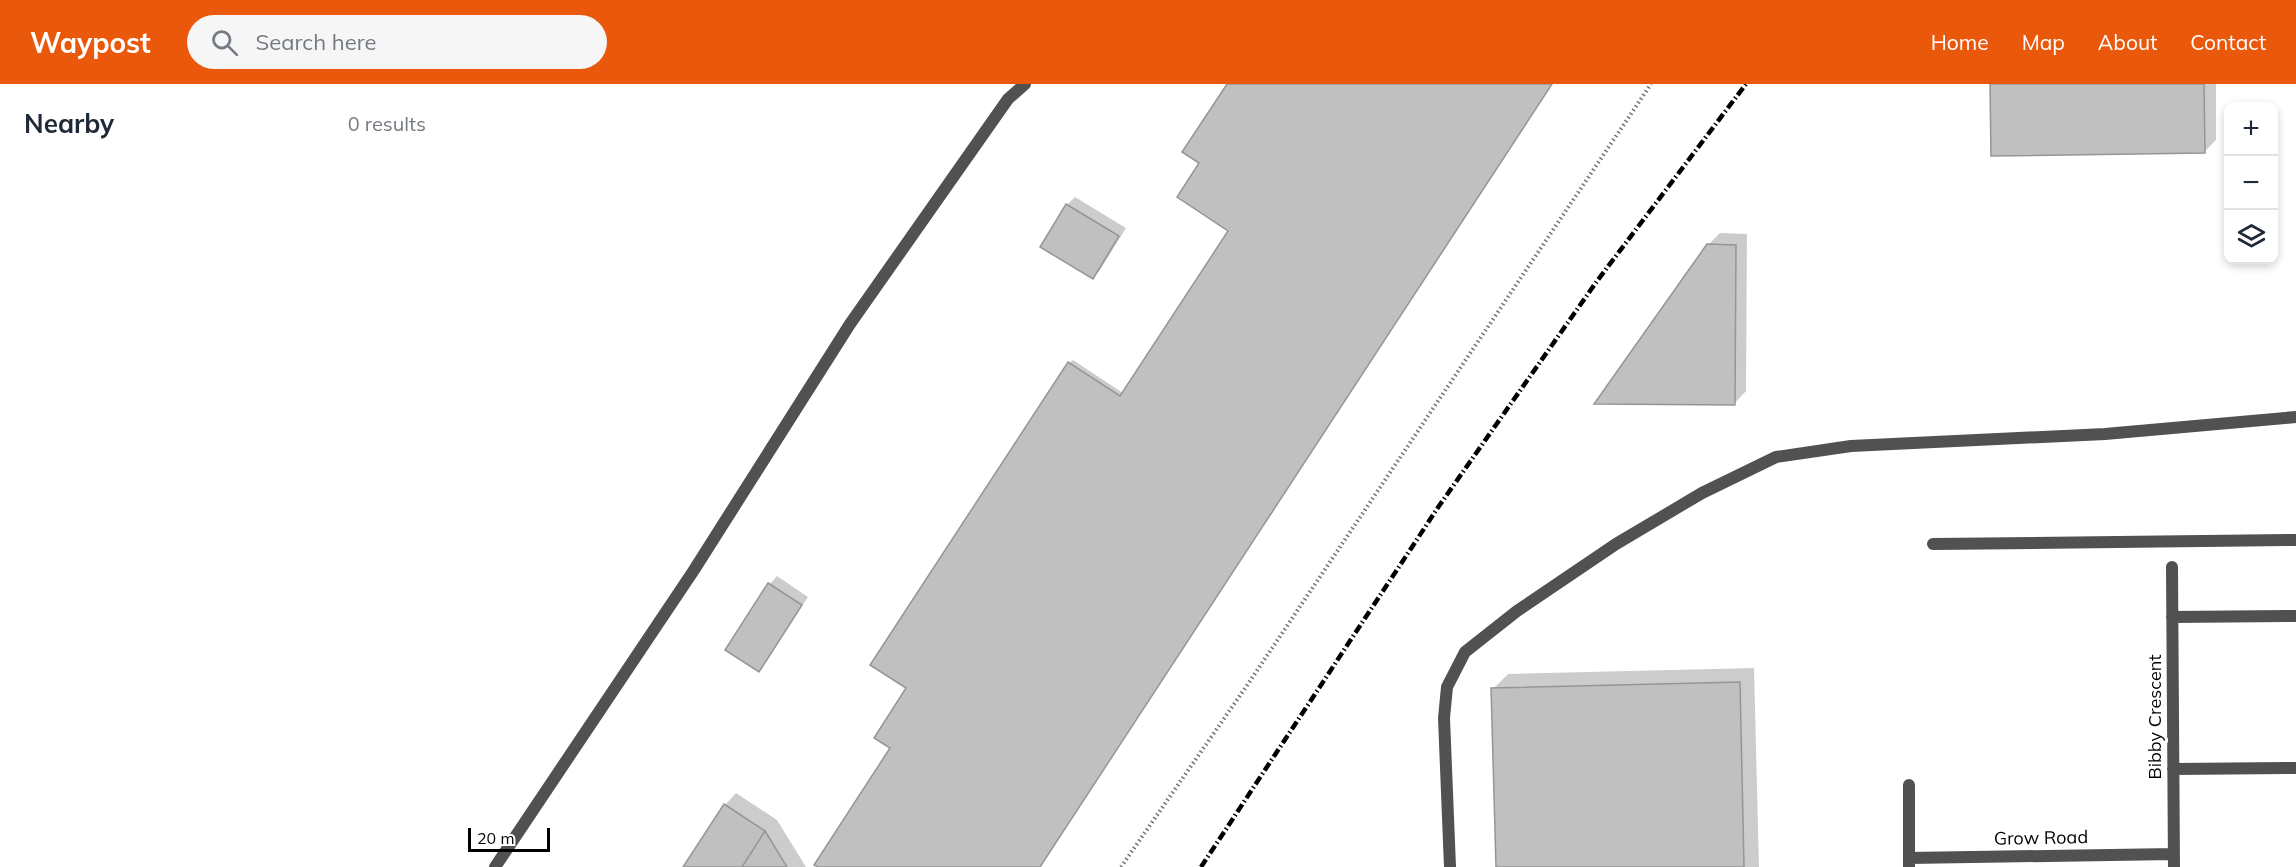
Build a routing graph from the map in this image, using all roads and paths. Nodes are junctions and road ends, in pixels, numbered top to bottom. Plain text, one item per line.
1 (1025, 84) edge
2 (1651, 84) edge
3 (2296, 417) edge
4 (2296, 540) edge
5 (1933, 544) dead end
6 (2172, 567) dead end
7 (2296, 616) edge
8 (2172, 617) junction
9 (2296, 768) edge
10 (2173, 769) junction
11 (1909, 785) dead end
12 (2057, 861) edge
13 (2174, 861) edge
14 (1909, 862) edge
15 (495, 867) edge
16 (1121, 867) edge
17 (1450, 867) edge

1 - 15 street
2 - 16 path
3 - 17 street
4 - 5 street
6 - 8 street, Bibby Crescent
7 - 8 street
8 - 10 street, Bibby Crescent
9 - 10 street
10 - 13 street, Bibby Crescent
11 - 14 street
12 - 13 street, Grow Road
12 - 14 street, Grow Road

